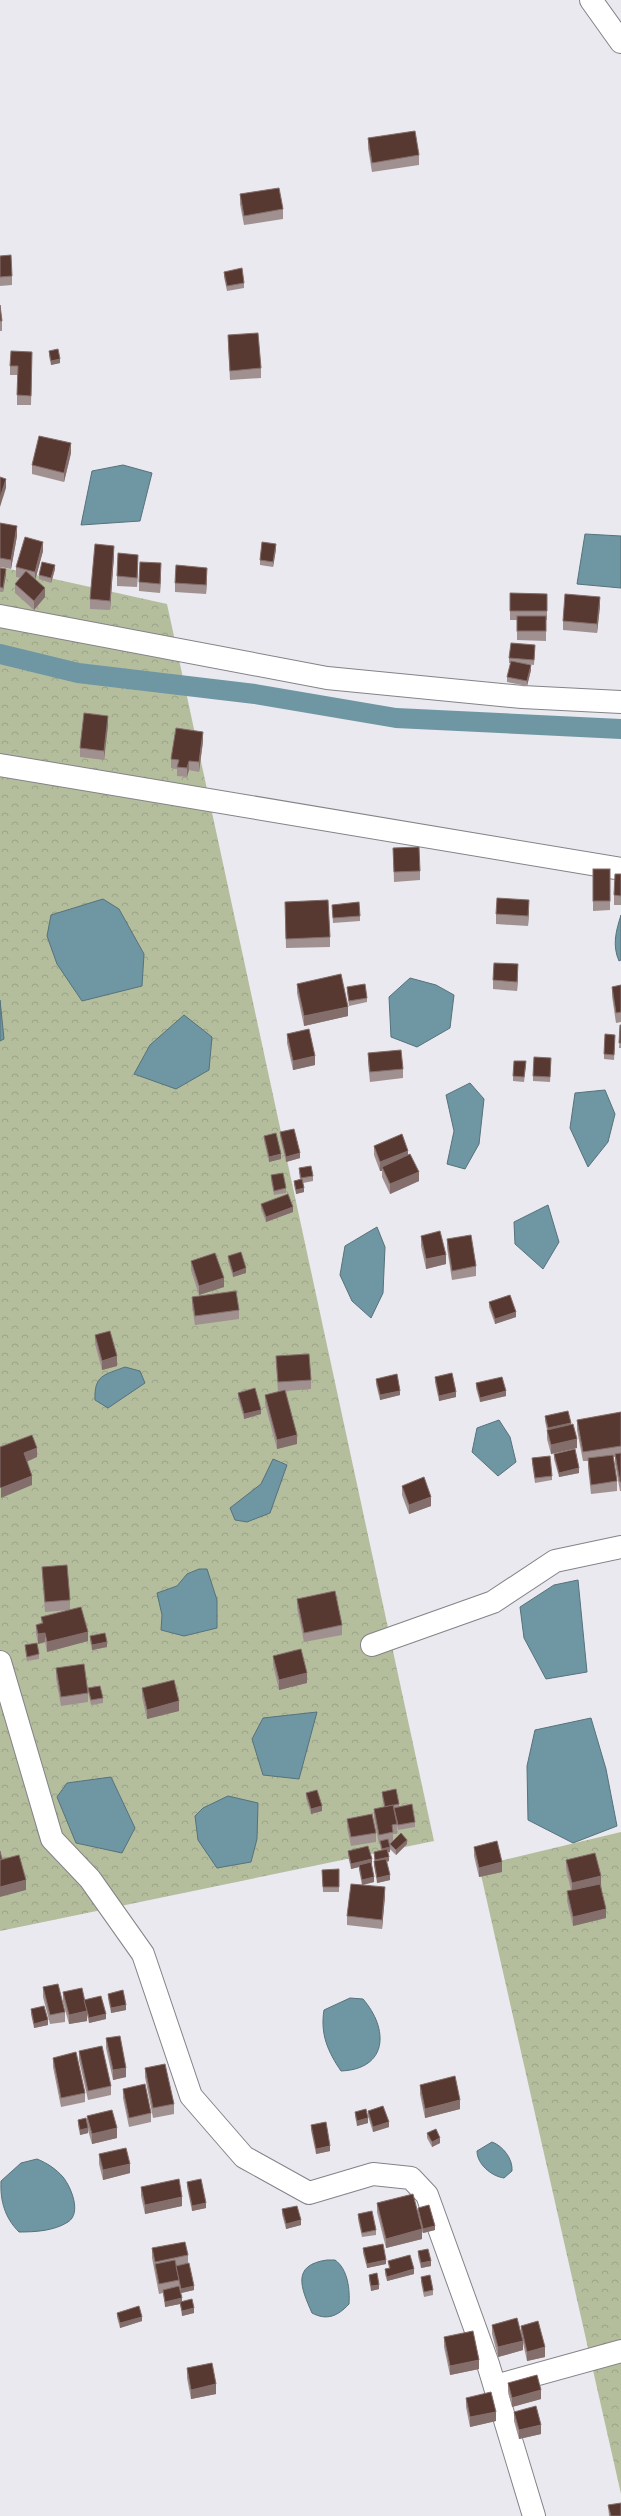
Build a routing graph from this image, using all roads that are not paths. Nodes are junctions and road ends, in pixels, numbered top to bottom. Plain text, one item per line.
1 (591, 0) edge
2 (621, 42) edge
3 (0, 616) edge
4 (621, 702) edge
5 (0, 765) edge
6 (621, 869) edge
7 (621, 1547) edge
8 (372, 1645) dead end
9 (0, 1662) edge
10 (621, 2351) edge
11 (495, 2386) junction
12 (534, 2516) edge

1 - 2 street
3 - 4 street
5 - 6 street
7 - 8 street
9 - 11 street
10 - 11 street
11 - 12 street

